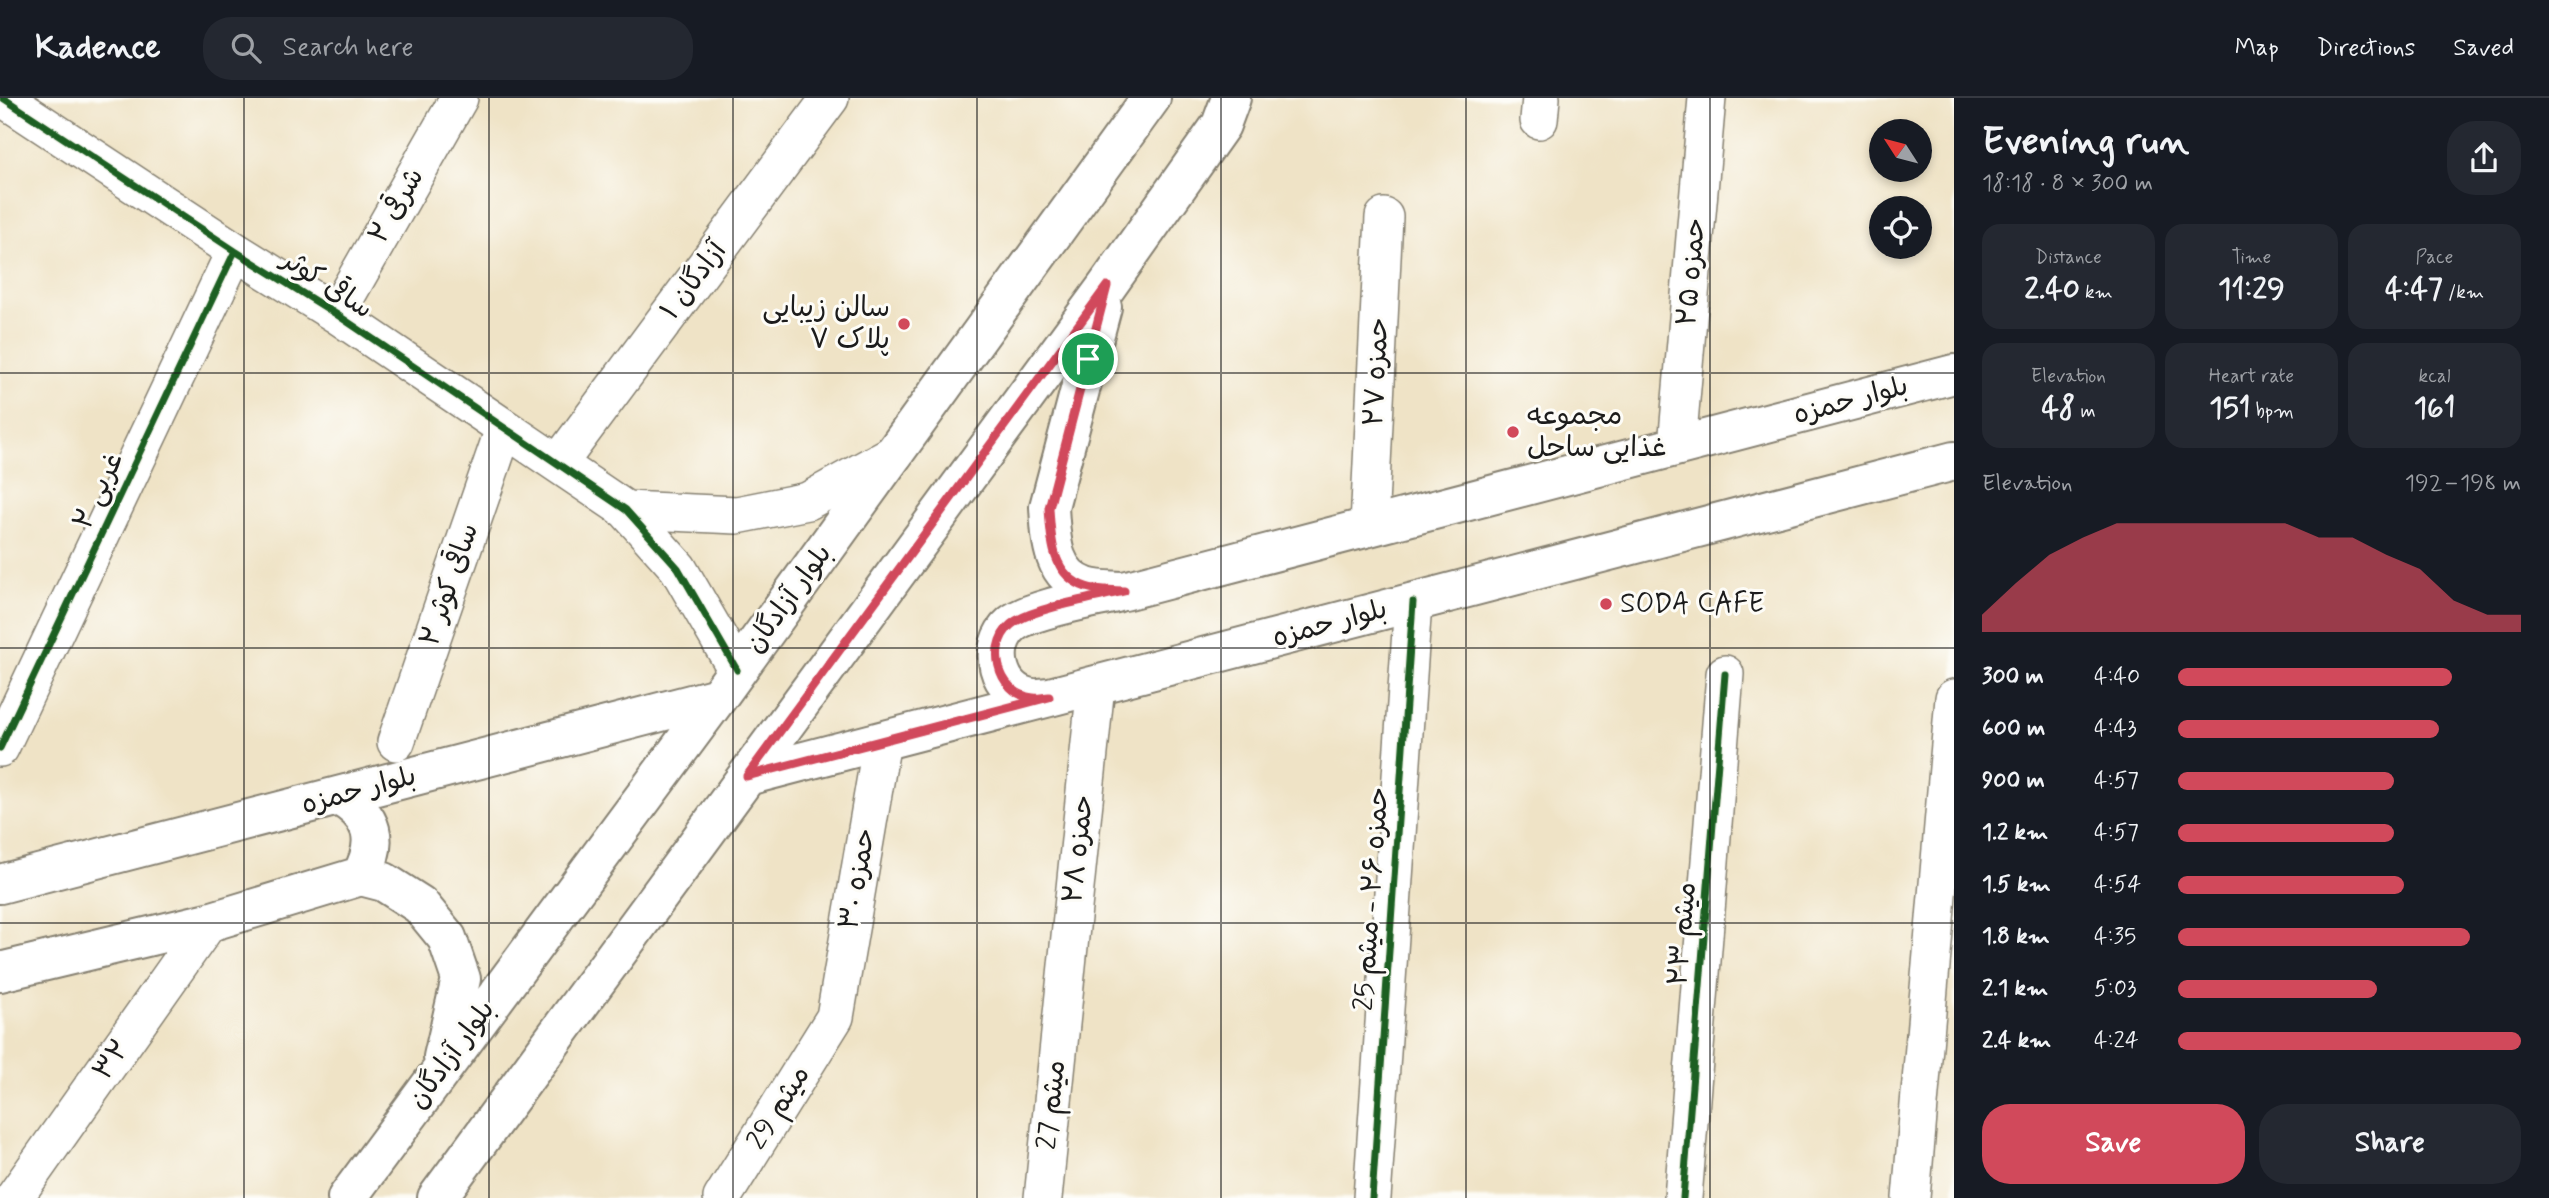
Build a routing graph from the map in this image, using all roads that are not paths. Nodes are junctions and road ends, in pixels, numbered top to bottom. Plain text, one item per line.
1 (1, 98) edge
2 (459, 98) edge
3 (830, 98) edge
4 (1152, 98) edge
5 (1707, 98) edge
6 (1230, 107) edge
7 (1384, 217) dead end
8 (235, 251) junction
9 (1107, 286) junction
10 (335, 314) junction
11 (1954, 374) edge
12 (504, 429) junction
13 (1677, 446) junction
14 (895, 453) junction
15 (1954, 461) edge
16 (558, 464) junction
17 (626, 510) junction
18 (1369, 526) junction
19 (1124, 591) junction
20 (1413, 602) junction
21 (1726, 674) dead end
22 (728, 683) junction
23 (1096, 685) junction
24 (1049, 697) junction
25 (1954, 698) edge
26 (882, 741) junction
27 (396, 742) dead end
28 (0, 748) edge
29 (747, 776) junction
30 (339, 796) junction
31 (361, 876) junction
32 (0, 884) edge
33 (209, 922) junction
34 (0, 972) edge
35 (1062, 1012) joint
36 (835, 1017) joint
37 (440, 1071) junction
38 (14, 1198) edge
39 (348, 1198) edge
40 (437, 1198) edge
41 (722, 1198) edge
42 (1043, 1198) edge
43 (1372, 1198) edge
44 (1683, 1198) edge
45 (1911, 1198) edge

1 - 8 street, ساقی کوثر
2 - 10 street, ۲ شرقی
3 - 16 street, آزادگان ۱
4 - 14 main road, بلوار آزادگان
5 - 13 street, حمزه ۲۵
6 - 9 main road
7 - 18 street, حمزه ۲۷
8 - 10 street, ساقی کوثر
8 - 28 street, ۲ غربی
9 - 19 main road, بلوار حمزه
9 - 29 main road
10 - 12 street, ساقی کوثر
11 - 13 main road, بلوار حمزه
12 - 16 street, ساقی کوثر
12 - 27 street, ساقی کوثر ۲
13 - 18 main road, بلوار حمزه
14 - 17 street
14 - 22 main road, بلوار آزادگان
15 - 20 main road, بلوار حمزه
16 - 17 street, ساقی کوثر
17 - 22 street, ساقی کوثر
18 - 19 main road, بلوار حمزه
19 - 24 main road
20 - 23 main road, بلوار حمزه
20 - 43 street, حمزه ۲۶ - میثم 25
21 - 44 street, میثم ۲۳
22 - 30 main road, بلوار حمزه
22 - 37 main road, بلوار آزادگان
23 - 24 main road, بلوار حمزه
23 - 35 street, حمزه ۲۸
24 - 26 main road, بلوار حمزه
25 - 45 street
26 - 29 main road, بلوار حمزه
26 - 36 street, حمزه ۳۰
29 - 40 main road
30 - 31 main road
30 - 32 main road, بلوار حمزه
31 - 33 main road
31 - 37 main road
33 - 34 main road
33 - 38 street, ۳۲
35 - 42 street, میثم 27
36 - 41 street, میثم 29
37 - 39 main road, بلوار آزادگان

